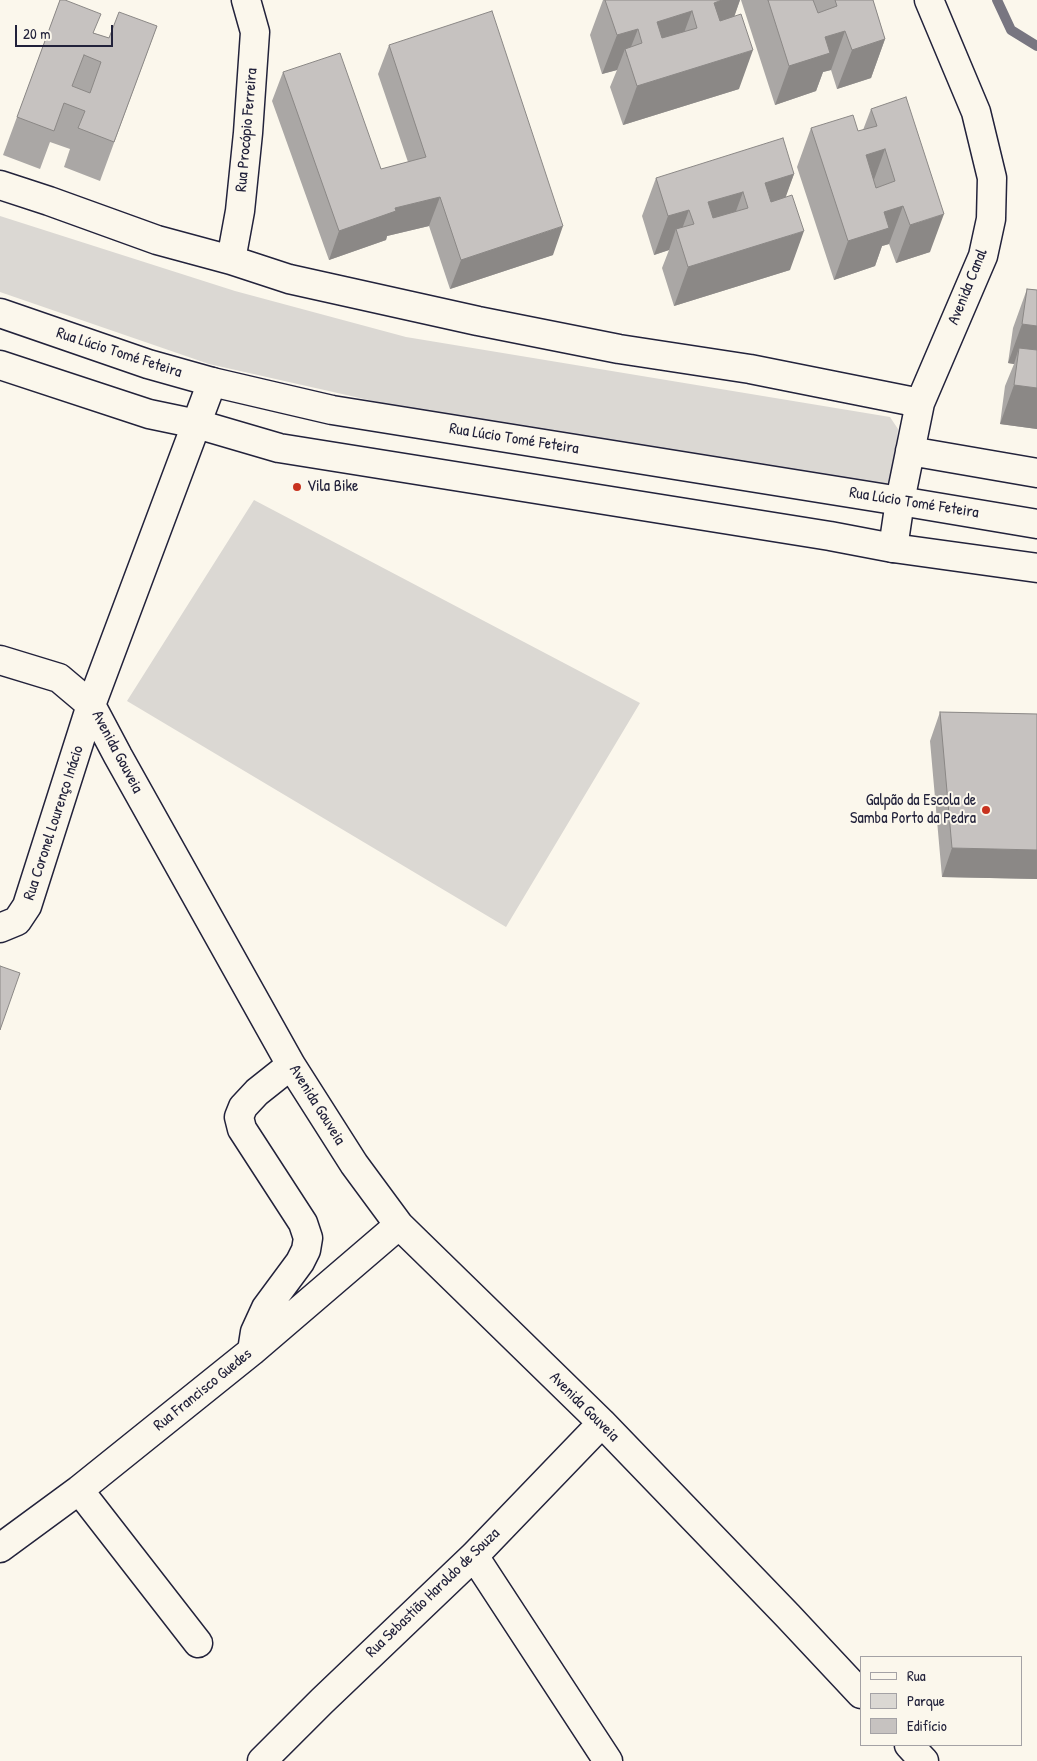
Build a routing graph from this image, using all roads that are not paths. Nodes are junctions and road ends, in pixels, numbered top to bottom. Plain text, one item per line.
1 (246, 0) edge
2 (929, 0) edge
3 (0, 185) edge
4 (231, 260) junction
5 (0, 313) edge
6 (0, 366) edge
7 (212, 382) junction
8 (920, 404) junction
9 (198, 424) junction
10 (910, 451) junction
11 (1037, 473) edge
12 (900, 501) junction
13 (1037, 524) edge
14 (894, 548) junction
15 (1037, 568) edge
16 (0, 660) edge
17 (92, 705) junction
18 (0, 928) edge
19 (291, 1065) junction
20 (399, 1225) junction
21 (252, 1351) junction
22 (602, 1423) junction
23 (79, 1490) junction
24 (0, 1548) edge
25 (474, 1556) junction
26 (198, 1643) dead end
27 (860, 1693) edge
28 (910, 1746) edge
29 (262, 1761) edge
30 (608, 1761) edge
31 (924, 1761) edge

1 - 4 street, Rua Procópio Ferreira
2 - 8 street, Avenida Canal
3 - 4 street
4 - 8 street
5 - 7 street, Rua Lúcio Tomé Feteira
6 - 9 street
7 - 9 street, Avenida Gouveia
7 - 12 street, Rua Lúcio Tomé Feteira
8 - 10 street, Avenida Canal
9 - 14 street
9 - 17 street, Avenida Gouveia
10 - 11 street
10 - 12 street, Avenida Canal
12 - 13 street, Rua Lúcio Tomé Feteira
12 - 14 street, Avenida Canal
14 - 15 street
16 - 17 street
17 - 18 street, Rua Coronel Lourenço Inácio
17 - 19 street, Avenida Gouveia
19 - 20 street, Avenida Gouveia
19 - 21 street
20 - 21 street, Rua Francisco Guedes
20 - 22 street, Avenida Gouveia
21 - 23 street, Rua Francisco Guedes
22 - 25 street, Rua Sebastião Haroldo de Souza
22 - 27 street, Avenida Gouveia
23 - 24 street, Rua Francisco Guedes
23 - 26 street
25 - 29 street, Rua Sebastião Haroldo de Souza
25 - 30 street
28 - 31 street

